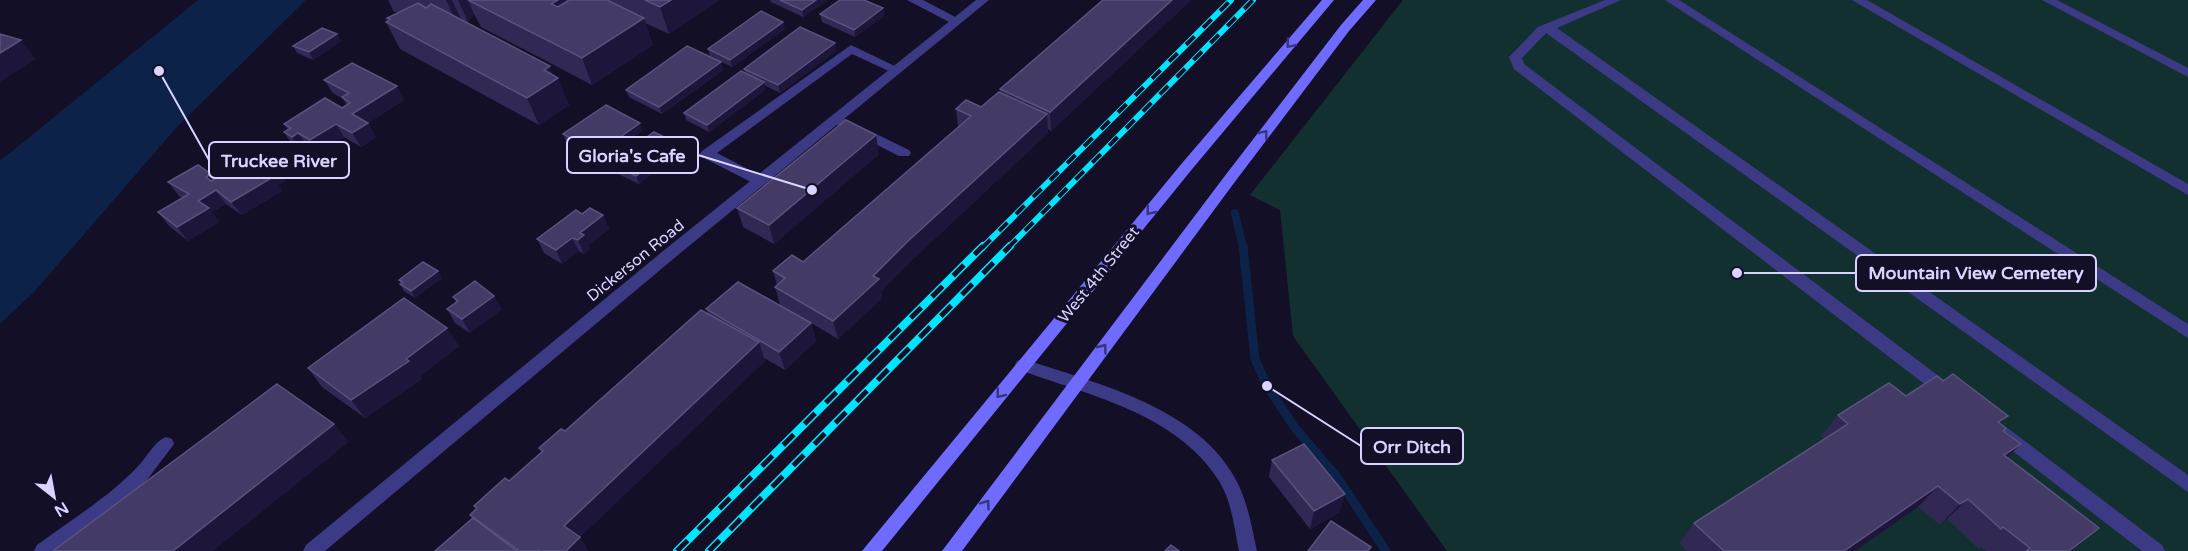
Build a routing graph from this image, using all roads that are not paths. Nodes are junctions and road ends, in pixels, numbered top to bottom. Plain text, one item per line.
1 (914, 0) edge
2 (983, 0) edge
3 (1328, 0) edge
4 (1370, 0) edge
5 (1615, 0) edge
6 (1671, 0) edge
7 (1858, 0) edge
8 (2048, 0) edge
9 (957, 21) junction
10 (1548, 28) junction
11 (897, 70) junction
12 (2188, 73) edge
13 (837, 119) junction
14 (904, 153) dead end
15 (760, 181) junction
16 (2188, 190) edge
17 (2188, 332) edge
18 (1023, 365) junction
19 (1075, 386) junction
20 (1956, 399) edge
21 (1994, 428) edge
22 (166, 444) dead end
23 (2188, 485) edge
24 (43, 551) edge
25 (312, 551) edge
26 (871, 551) edge
27 (951, 551) edge
28 (1248, 551) edge
29 (2156, 551) edge

1 - 9 street
2 - 9 street, Dickerson Road
3 -> 18 main road, West 4th Street
19 -> 4 main road
5 - 10 street
6 - 17 street
7 - 16 street
8 - 12 street
9 - 11 street, Dickerson Road
10 - 20 street
10 - 23 street
11 - 13 street, Dickerson Road
11 - 15 street
13 - 14 street
13 - 15 street, Dickerson Road
15 - 25 street, Dickerson Road
18 - 19 street
18 -> 26 main road, West 4th Street
27 -> 19 main road
19 - 28 street
21 - 29 street
22 - 24 street

